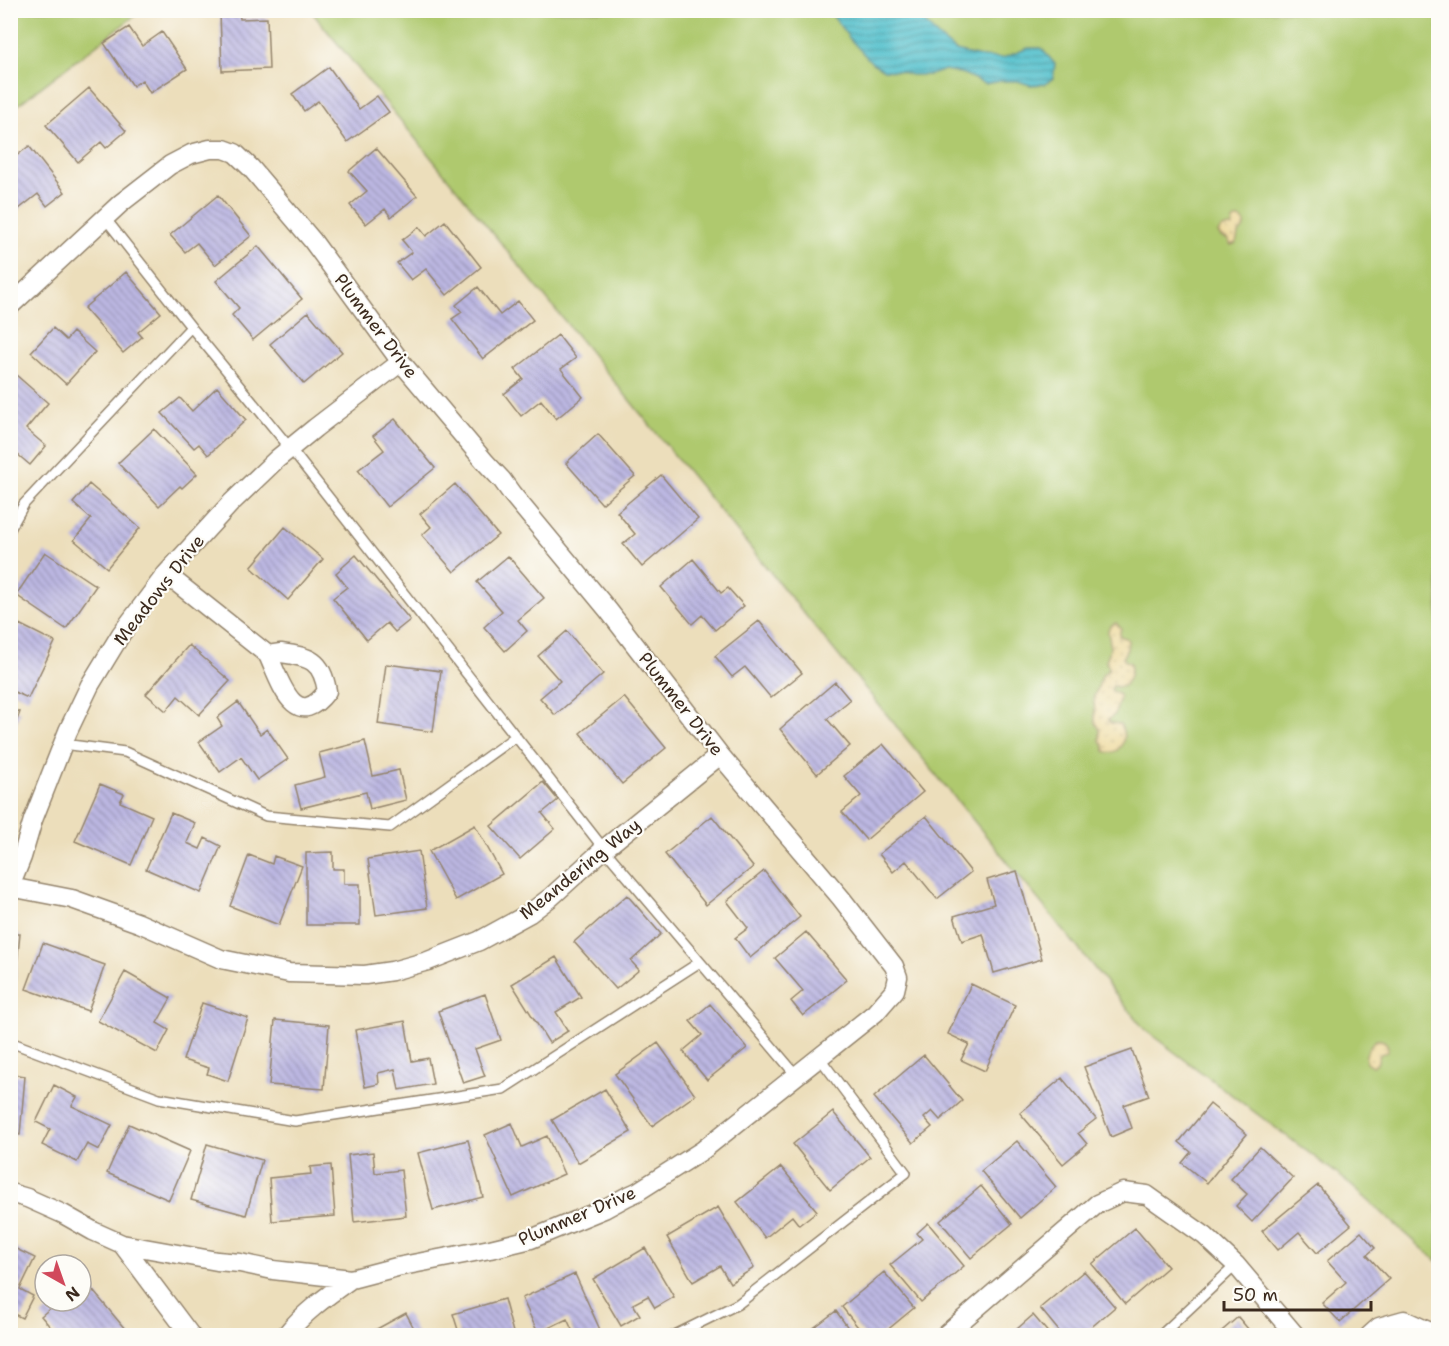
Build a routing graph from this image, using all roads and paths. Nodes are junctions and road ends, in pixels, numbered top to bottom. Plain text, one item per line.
1 (105, 218) junction
2 (10, 306) edge
3 (190, 327) junction
4 (401, 362) junction
5 (290, 448) junction
6 (10, 529) edge
7 (166, 574) junction
8 (268, 655) dead end
9 (516, 736) junction
10 (63, 744) junction
11 (720, 755) junction
12 (604, 849) junction
13 (10, 886) edge
14 (700, 962) junction
15 (10, 1042) edge
16 (819, 1057) junction
17 (796, 1075) junction
18 (10, 1193) edge
19 (122, 1244) junction
20 (1236, 1265) junction
21 (351, 1279) junction
22 (191, 1335) edge
23 (285, 1335) edge
24 (673, 1335) edge
25 (944, 1335) edge
26 (1160, 1335) edge
27 (1296, 1335) edge
28 (1369, 1335) edge
29 (1432, 1335) edge

1 - 2 street, Plummer Drive
1 - 3 lane
1 - 4 street, Plummer Drive
3 - 5 lane
3 - 6 lane
4 - 5 street, Meadows Drive
4 - 11 street, Plummer Drive
5 - 7 street, Meadows Drive
5 - 9 lane
7 - 8 street
7 - 10 street, Meadows Drive
9 - 10 lane
9 - 12 lane
10 - 13 street, Meadows Drive
11 - 12 street, Meandering Way
11 - 16 street, Plummer Drive
12 - 13 street, Meandering Way
12 - 14 lane
14 - 15 lane
14 - 17 lane
16 - 17 street, Plummer Drive
16 - 24 lane
17 - 21 street, Plummer Drive
18 - 19 street
19 - 21 street, Plummer Drive
19 - 22 street
20 - 25 street
20 - 26 lane
20 - 27 street
21 - 23 street, Plummer Drive
28 - 29 street

